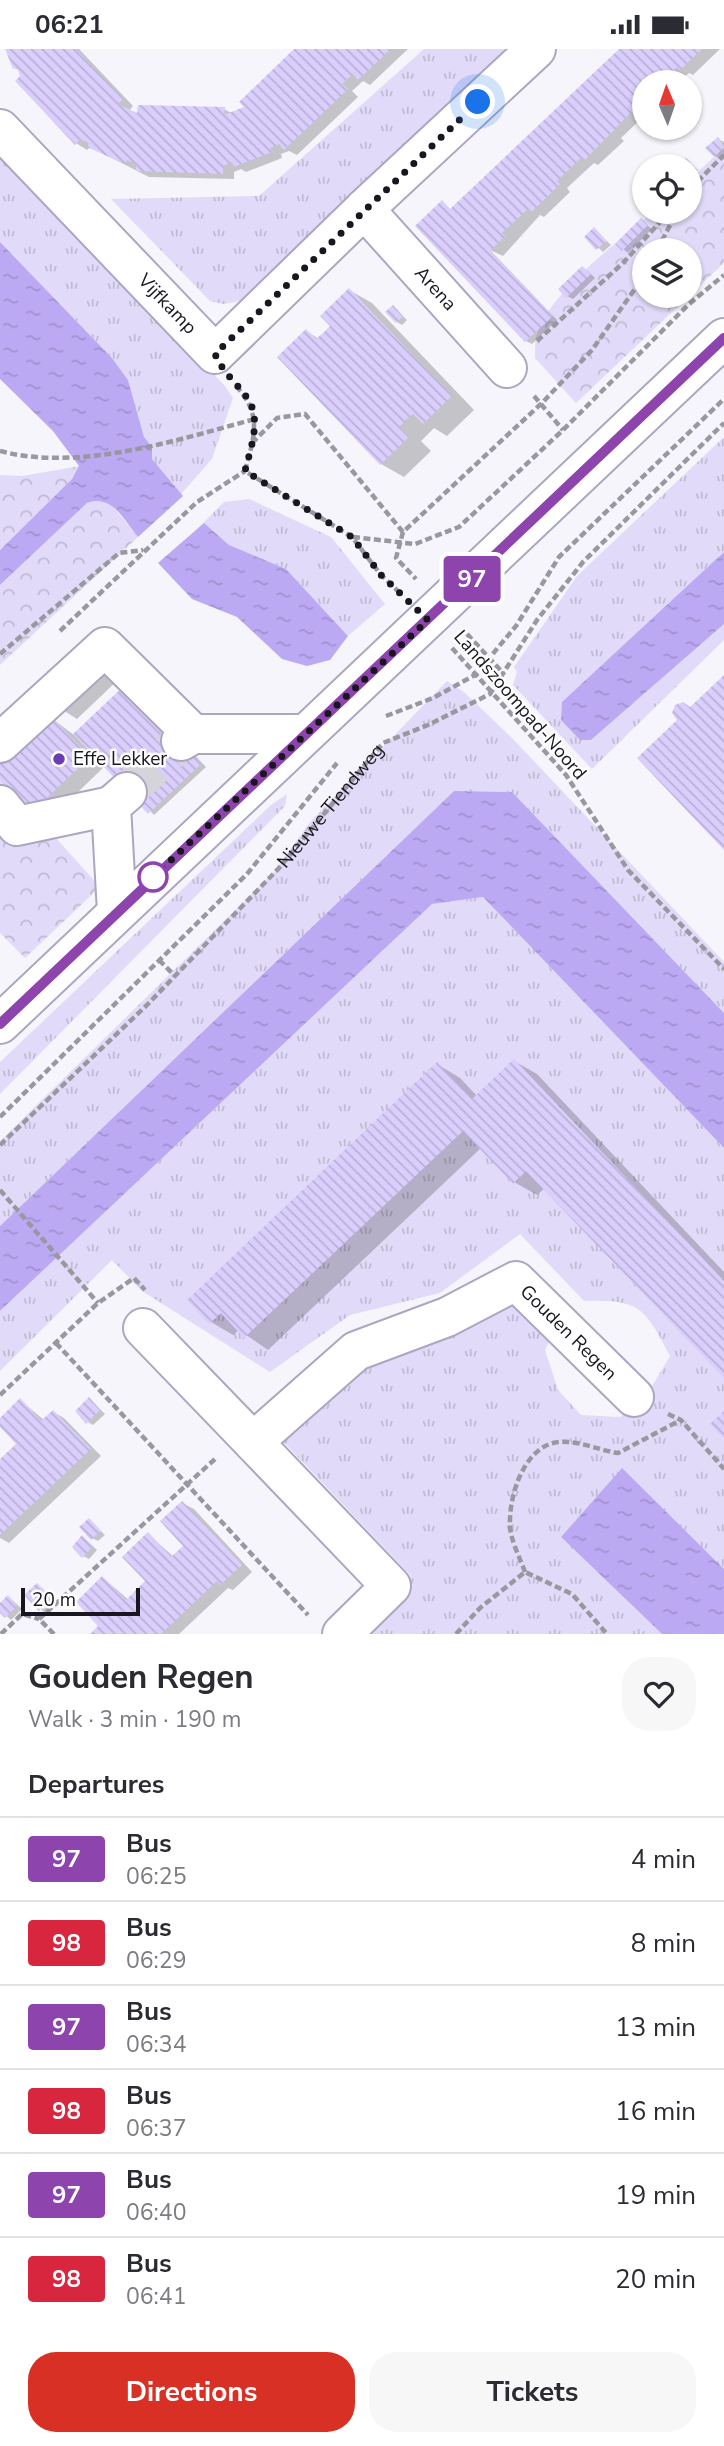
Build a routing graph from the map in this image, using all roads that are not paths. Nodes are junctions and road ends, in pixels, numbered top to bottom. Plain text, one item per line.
1 (536, 49) edge
2 (0, 129) edge
3 (364, 209) junction
4 (724, 338) edge
5 (508, 368) road end
6 (305, 734) junction
7 (0, 743) edge
8 (0, 805) edge
9 (117, 912) junction
10 (0, 1024) edge
11 (143, 1328) dead end
12 (634, 1397) road end
13 (248, 1436) junction
14 (329, 1629) edge

1 - 3 street
2 - 3 street, Vijfkamp
3 - 5 street, Arena
4 - 6 street
6 - 7 street
6 - 9 street
8 - 9 street
9 - 10 street
11 - 13 street
12 - 13 street, Gouden Regen
13 - 14 street

